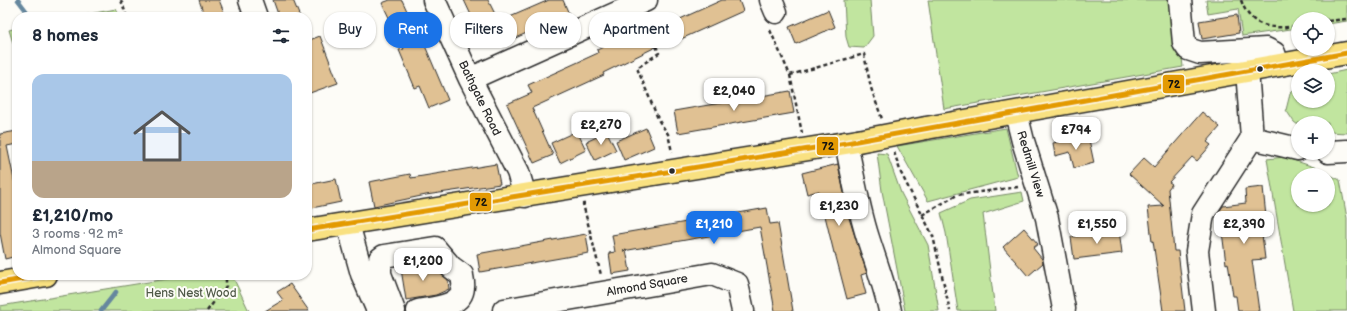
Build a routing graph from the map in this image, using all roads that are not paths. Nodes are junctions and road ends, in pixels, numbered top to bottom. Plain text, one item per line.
1 (250, 0) edge
2 (434, 0) edge
3 (1180, 0) edge
4 (642, 2) edge
5 (615, 6) edge
6 (254, 12) edge
7 (1347, 53) edge
8 (1278, 65) junction
9 (1247, 70) junction
10 (470, 79) junction
11 (1016, 113) junction
12 (1252, 138) junction
13 (852, 142) junction
14 (1291, 147) edge
15 (1347, 151) edge
16 (1335, 152) edge
17 (525, 196) junction
18 (348, 224) junction
19 (312, 229) edge
20 (17, 280) edge
21 (0, 283) edge
22 (1064, 309) dead end
23 (504, 310) edge
24 (378, 311) edge
25 (394, 311) edge
26 (418, 311) edge
27 (743, 311) edge
28 (890, 311) edge
29 (1204, 311) edge

1 - 6 street
2 - 10 street, Bathgate Road
3 - 8 street
4 - 5 street
5 - 10 street
7 - 8 main road
8 - 9 main road
9 - 11 main road
9 - 12 street
10 - 17 street, Bathgate Road
11 - 13 main road, bridge
11 - 22 street, Redmill View
12 - 14 street
12 - 29 street
13 - 17 main road
13 - 28 street
15 - 16 street
17 - 18 main road
18 - 19 main road
18 - 24 street
20 - 21 main road
23 - 27 street, Almond Square
25 - 26 street

